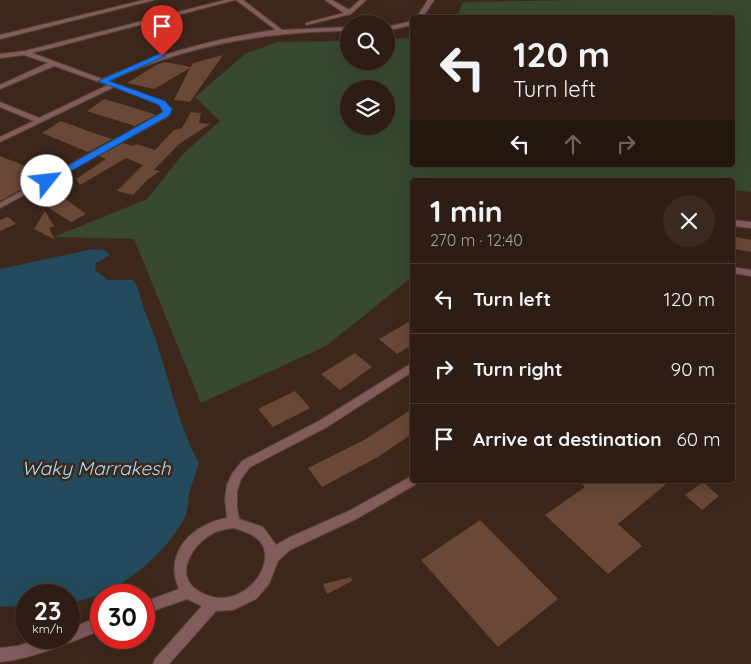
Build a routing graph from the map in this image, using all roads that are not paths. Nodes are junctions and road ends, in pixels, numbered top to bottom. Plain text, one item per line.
1 (151, 0) edge
2 (232, 0) edge
3 (239, 0) edge
4 (328, 0) edge
5 (363, 0) edge
6 (431, 0) edge
7 (349, 13) junction
8 (421, 15) edge
9 (410, 23) edge
10 (395, 27) edge
11 (340, 29) edge
12 (282, 30) junction
13 (0, 37) edge
14 (25, 53) junction
15 (0, 56) edge
16 (54, 63) junction
17 (102, 81) junction
18 (113, 85) junction
19 (0, 87) edge
20 (0, 104) edge
21 (40, 121) junction
22 (0, 140) edge
23 (0, 206) edge
24 (735, 223) edge
25 (751, 225) edge
26 (735, 270) edge
27 (751, 273) edge
28 (410, 368) edge
29 (410, 482) edge
30 (234, 523) junction
31 (273, 557) junction
32 (188, 592) junction
33 (155, 604) edge
34 (212, 604) junction
35 (30, 649) edge
36 (0, 655) edge
37 (160, 664) edge

1 - 13 street
2 - 14 street
3 - 12 street
4 - 7 street
5 - 7 street
6 - 8 street
7 - 12 street
9 - 10 street
11 - 12 street
12 - 17 street
14 - 15 street
14 - 16 street
16 - 17 street
16 - 19 street
17 - 18 street
18 - 21 street
18 - 23 street
20 - 21 street
21 - 22 street
24 - 25 street
26 - 27 street
28 - 30 street
29 - 31 street
30 - 31 street
30 - 32 street
31 - 34 street
32 - 33 street
32 - 34 street
34 - 37 street
35 - 36 street

